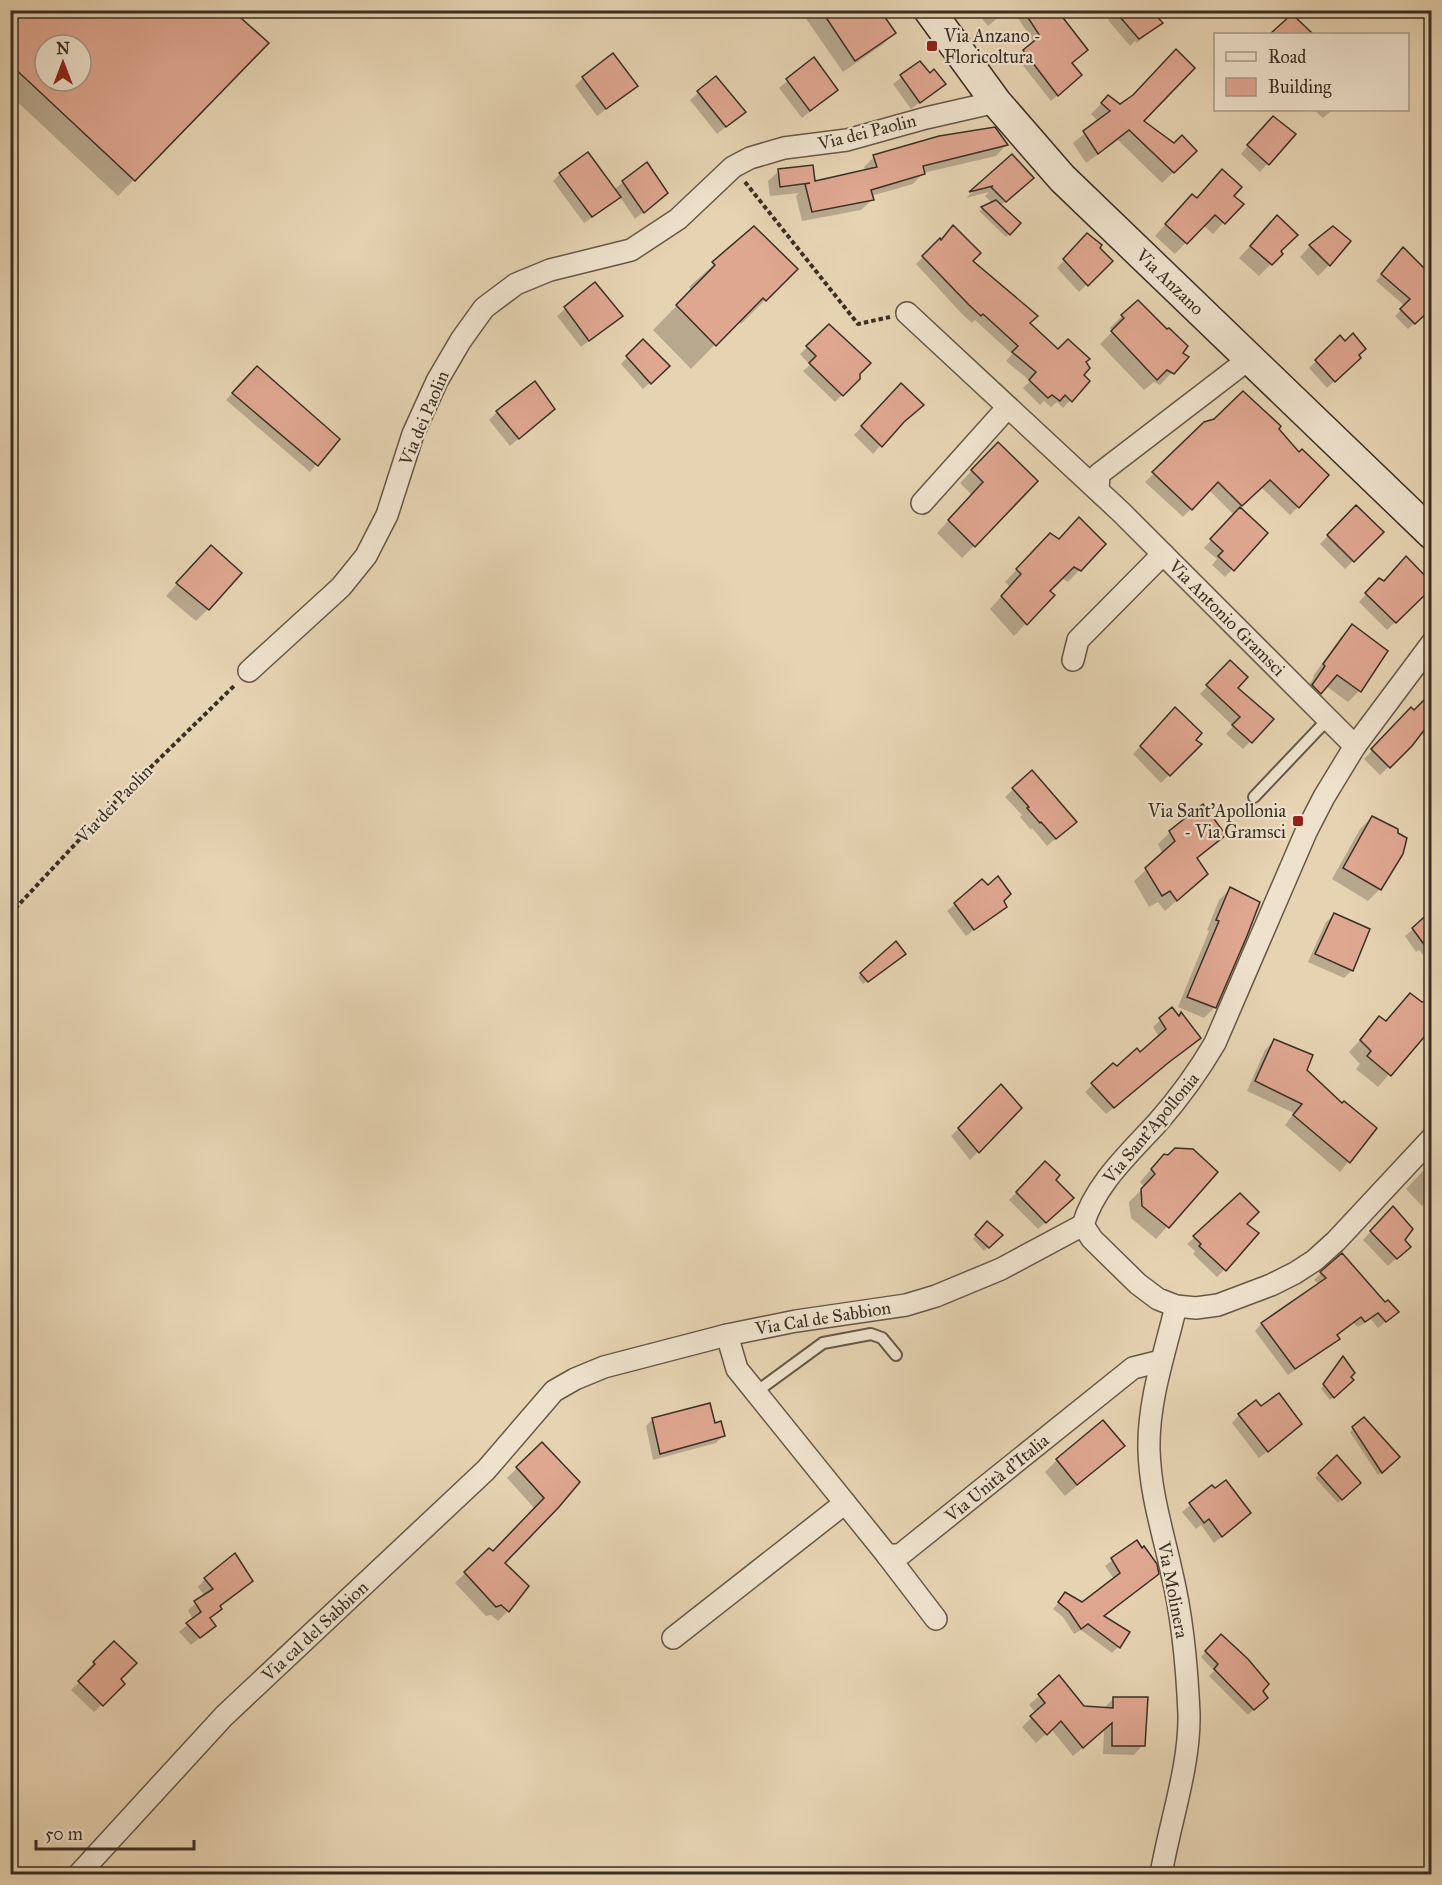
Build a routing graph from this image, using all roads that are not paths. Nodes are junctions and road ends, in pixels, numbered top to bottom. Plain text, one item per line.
1 (929, 10) edge
2 (996, 102) junction
3 (907, 313) road end
4 (1250, 359) junction
5 (1008, 407) junction
6 (1098, 490) junction
7 (922, 503) dead end
8 (1431, 534) edge
9 (1163, 554) junction
10 (1431, 643) edge
11 (1072, 660) dead end
12 (249, 671) road end
13 (1328, 719) junction
14 (1355, 746) junction
15 (1254, 797) dead end
16 (1431, 1138) edge
17 (1083, 1225) junction
18 (1176, 1306) junction
19 (727, 1335) junction
20 (896, 1355) dead end
21 (1161, 1361) junction
22 (554, 1391) joint
23 (756, 1392) junction
24 (845, 1503) junction
25 (886, 1555) junction
26 (936, 1619) dead end
27 (673, 1638) dead end
28 (80, 1875) edge
29 (1161, 1875) edge

1 - 2 main road, Via Anzano
2 - 4 main road, Via Anzano
2 - 12 street, Via dei Paolin
3 - 5 street, Via Antonio Gramsci
4 - 6 street
4 - 8 main road, Via Anzano
5 - 6 street, Via Antonio Gramsci
5 - 7 street
6 - 9 street, Via Antonio Gramsci
9 - 11 street
9 - 13 street, Via Antonio Gramsci
10 - 14 street, Via Sant'Apollonia
13 - 14 street, Via Antonio Gramsci
13 - 15 lane
14 - 17 street, Via Sant'Apollonia
16 - 18 street
17 - 18 street
17 - 19 street, Via Cal de Sabbion
18 - 21 street, Via Molinera
19 - 22 street, Via Cal de Sabbion
19 - 23 street
20 - 23 lane
21 - 25 street, Via Unità d'Italia
21 - 29 street, Via Molinera
22 - 28 street, Via cal del Sabbion
23 - 24 street
24 - 25 street
24 - 27 street
25 - 26 street

